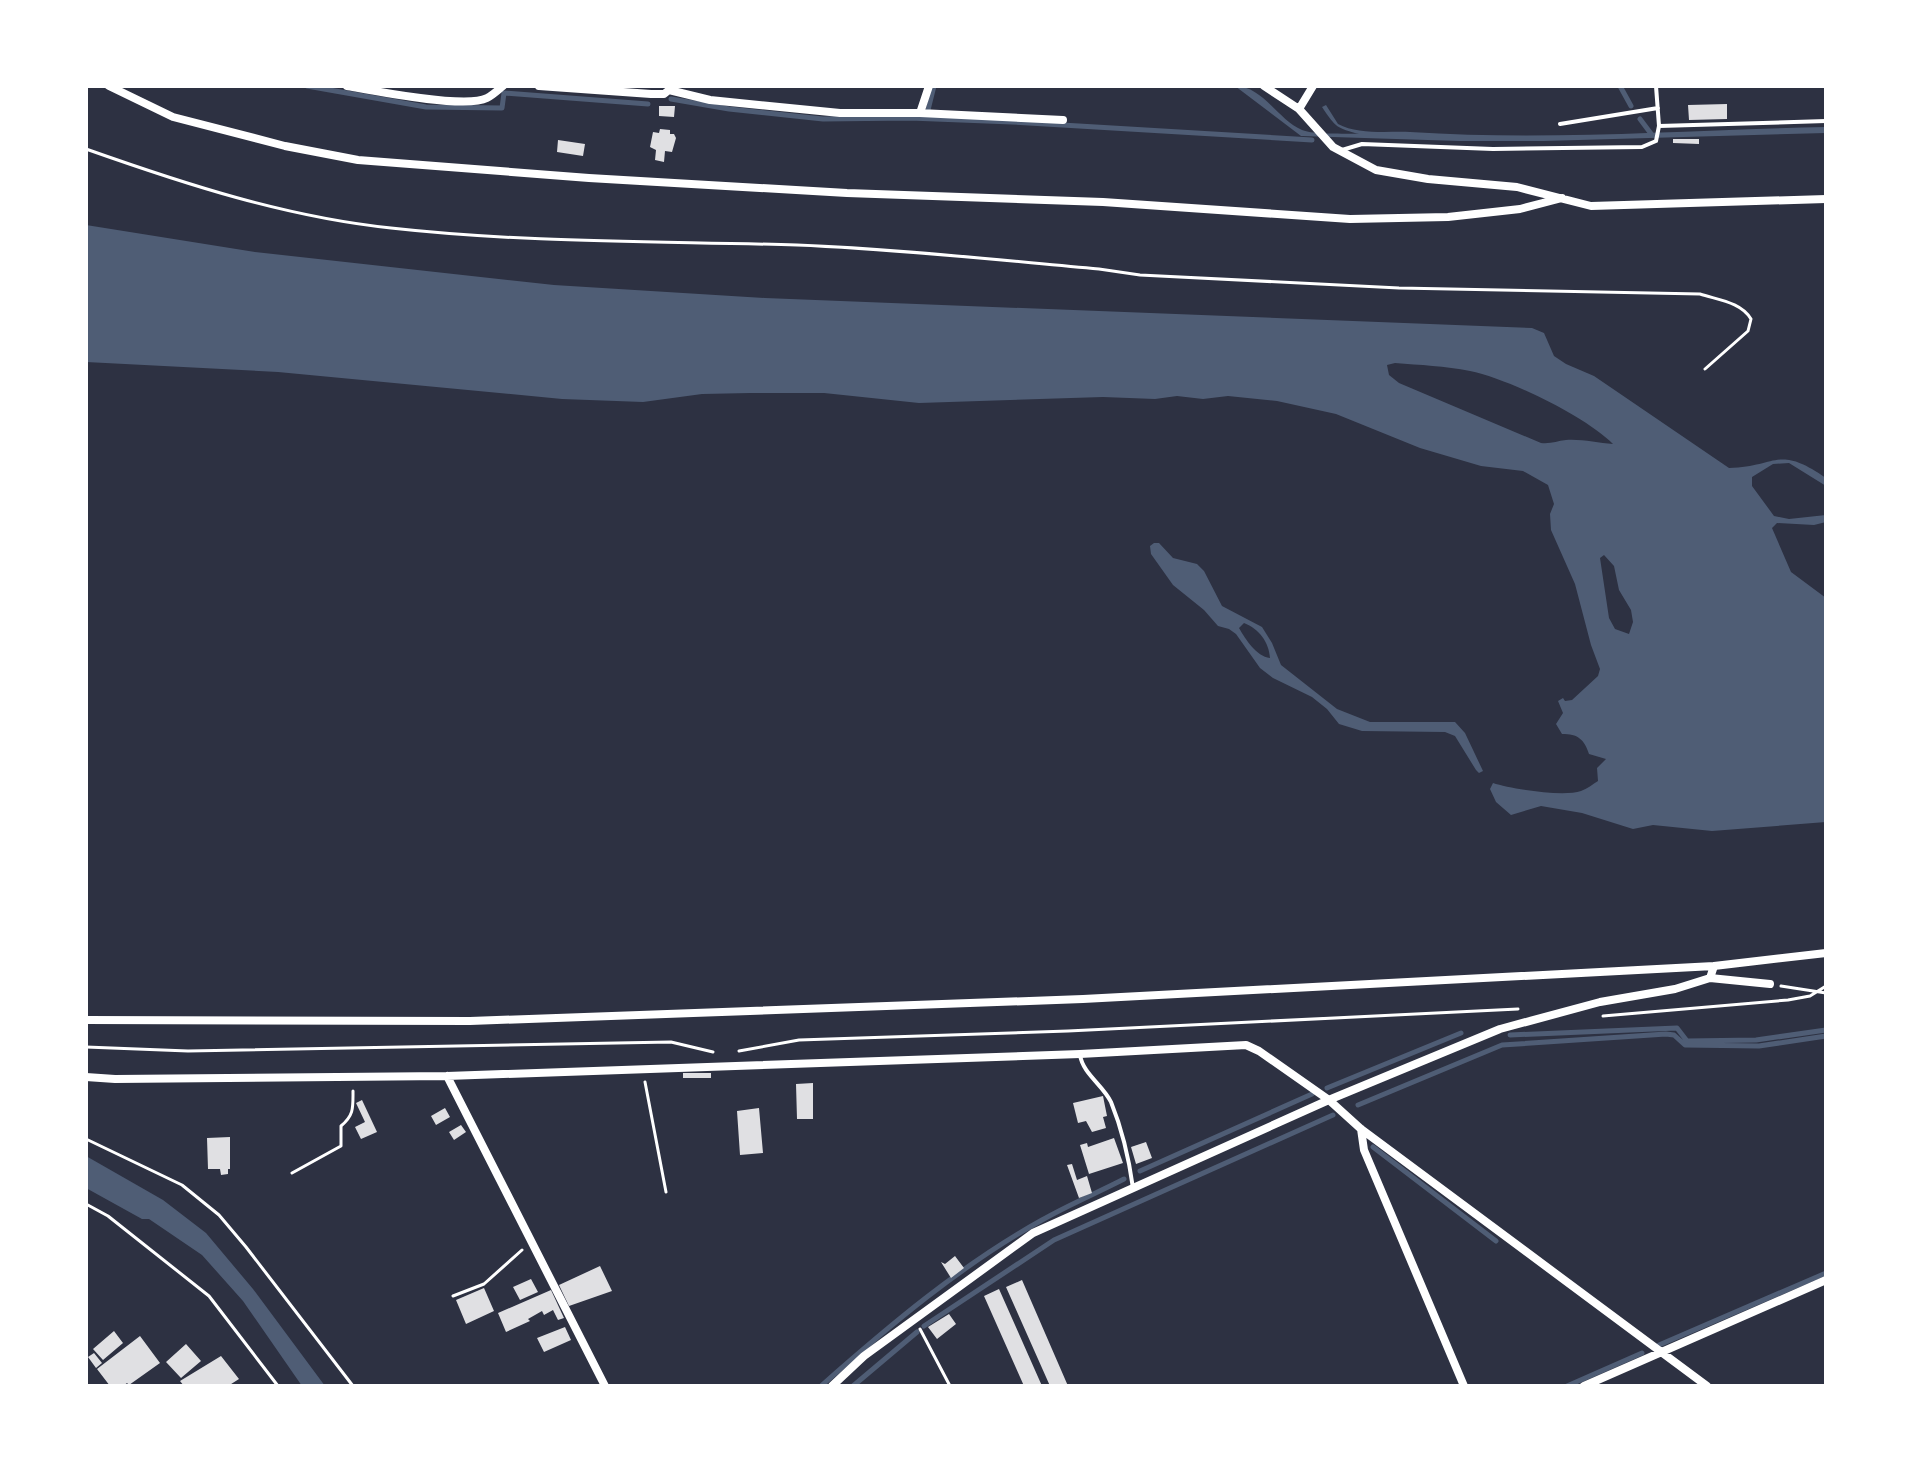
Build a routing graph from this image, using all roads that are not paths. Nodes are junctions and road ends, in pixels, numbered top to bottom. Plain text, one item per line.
1 (109, 86) edge
2 (347, 86) edge
3 (503, 86) edge
4 (539, 86) edge
5 (929, 86) edge
6 (1264, 86) edge
7 (1313, 86) edge
8 (1656, 86) edge
9 (669, 88) edge
10 (1658, 108) junction
11 (1299, 109) junction
12 (920, 113) junction
13 (1063, 120) dead end
14 (1826, 121) edge
15 (1560, 124) dead end
16 (1659, 126) junction
17 (1340, 151) junction
18 (1562, 198) junction
19 (1826, 199) edge
20 (1826, 953) edge
21 (1714, 966) junction
22 (1710, 978) junction
23 (1770, 984) road end
24 (86, 1020) edge
25 (1080, 1054) junction
26 (447, 1076) junction
27 (86, 1077) edge
28 (1329, 1100) junction
29 (1361, 1129) junction
30 (1133, 1188) junction
31 (1826, 1280) edge
32 (1661, 1352) junction
33 (605, 1386) edge
34 (832, 1386) edge
35 (1464, 1386) edge
36 (1584, 1386) edge
37 (1707, 1386) edge

1 - 18 street
2 - 3 street
4 - 9 street
5 - 12 street
6 - 11 street
7 - 11 street
8 - 10 lane
9 - 12 street
10 - 15 lane
10 - 16 lane
11 - 17 street
12 - 13 street
14 - 16 lane
16 - 17 lane
17 - 18 street
18 - 19 street
20 - 21 street
21 - 22 street
21 - 24 street
22 - 23 street
22 - 28 street
25 - 26 street
25 - 28 street
25 - 30 lane
26 - 27 street
26 - 33 street
28 - 29 street
28 - 30 street
29 - 32 street
29 - 35 street
30 - 34 street
31 - 32 street
32 - 36 street
32 - 37 street

